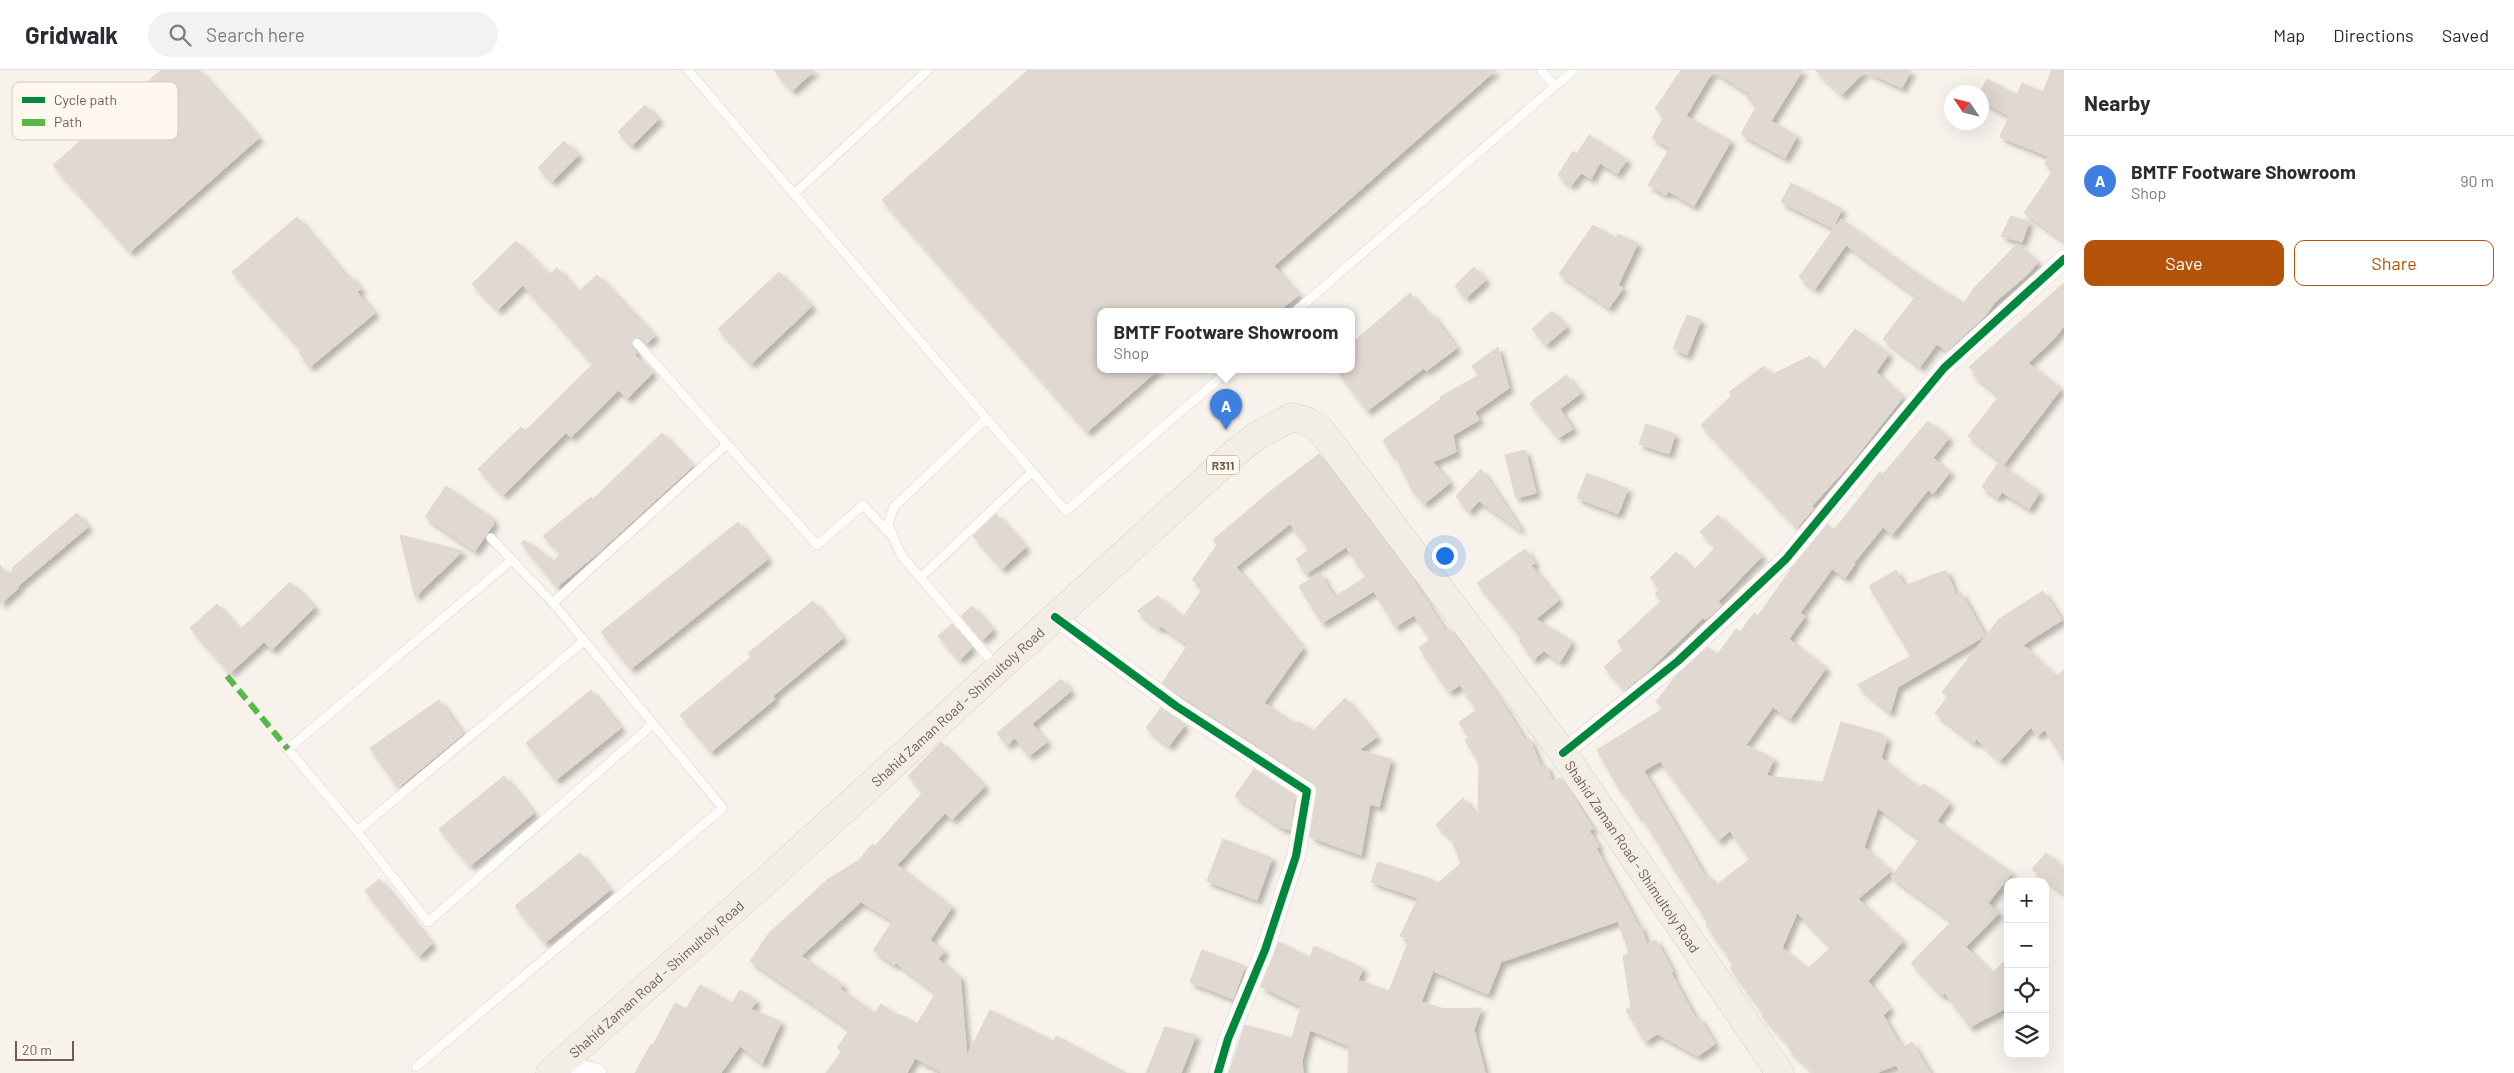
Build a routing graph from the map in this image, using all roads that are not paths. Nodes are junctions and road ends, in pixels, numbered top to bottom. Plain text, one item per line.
1 (688, 70) edge
2 (928, 70) edge
3 (1541, 70) edge
4 (1574, 70) edge
5 (1555, 86) junction
6 (794, 194) junction
7 (2064, 259) edge
8 (1299, 308) edge
9 (637, 343) dead end
10 (1225, 373) edge
11 (986, 419) junction
12 (727, 444) junction
13 (1032, 472) junction
14 (891, 535) junction
15 (491, 538) dead end
16 (512, 560) junction
17 (920, 578) junction
18 (552, 604) junction
19 (1055, 617) junction
20 (584, 641) junction
21 (998, 668) junction
22 (653, 724) junction
23 (1563, 753) junction
24 (357, 831) junction
25 (416, 1067) dead end
26 (555, 1068) edge
27 (597, 1073) edge
28 (1218, 1073) edge
29 (1780, 1073) edge

1 - 6 lane
2 - 6 lane
3 - 5 lane
4 - 5 lane
5 - 8 lane
6 - 11 lane
7 - 23 street
9 - 12 lane
10 - 13 lane
11 - 13 lane
11 - 14 lane
12 - 14 lane
12 - 18 lane
13 - 17 lane
14 - 17 lane
15 - 16 lane
16 - 18 lane
16 - 24 lane
17 - 21 lane
18 - 20 lane
19 - 21 main road, Shahid Zaman Road - Shimultoly Road / R311
19 - 23 main road, Shahid Zaman Road - Shimultoly Road / R311
19 - 28 street
20 - 22 lane
20 - 24 lane
21 - 26 main road, Shahid Zaman Road - Shimultoly Road / R311
22 - 24 lane
22 - 25 lane
23 - 29 main road, Shahid Zaman Road - Shimultoly Road / R311
26 - 27 street

